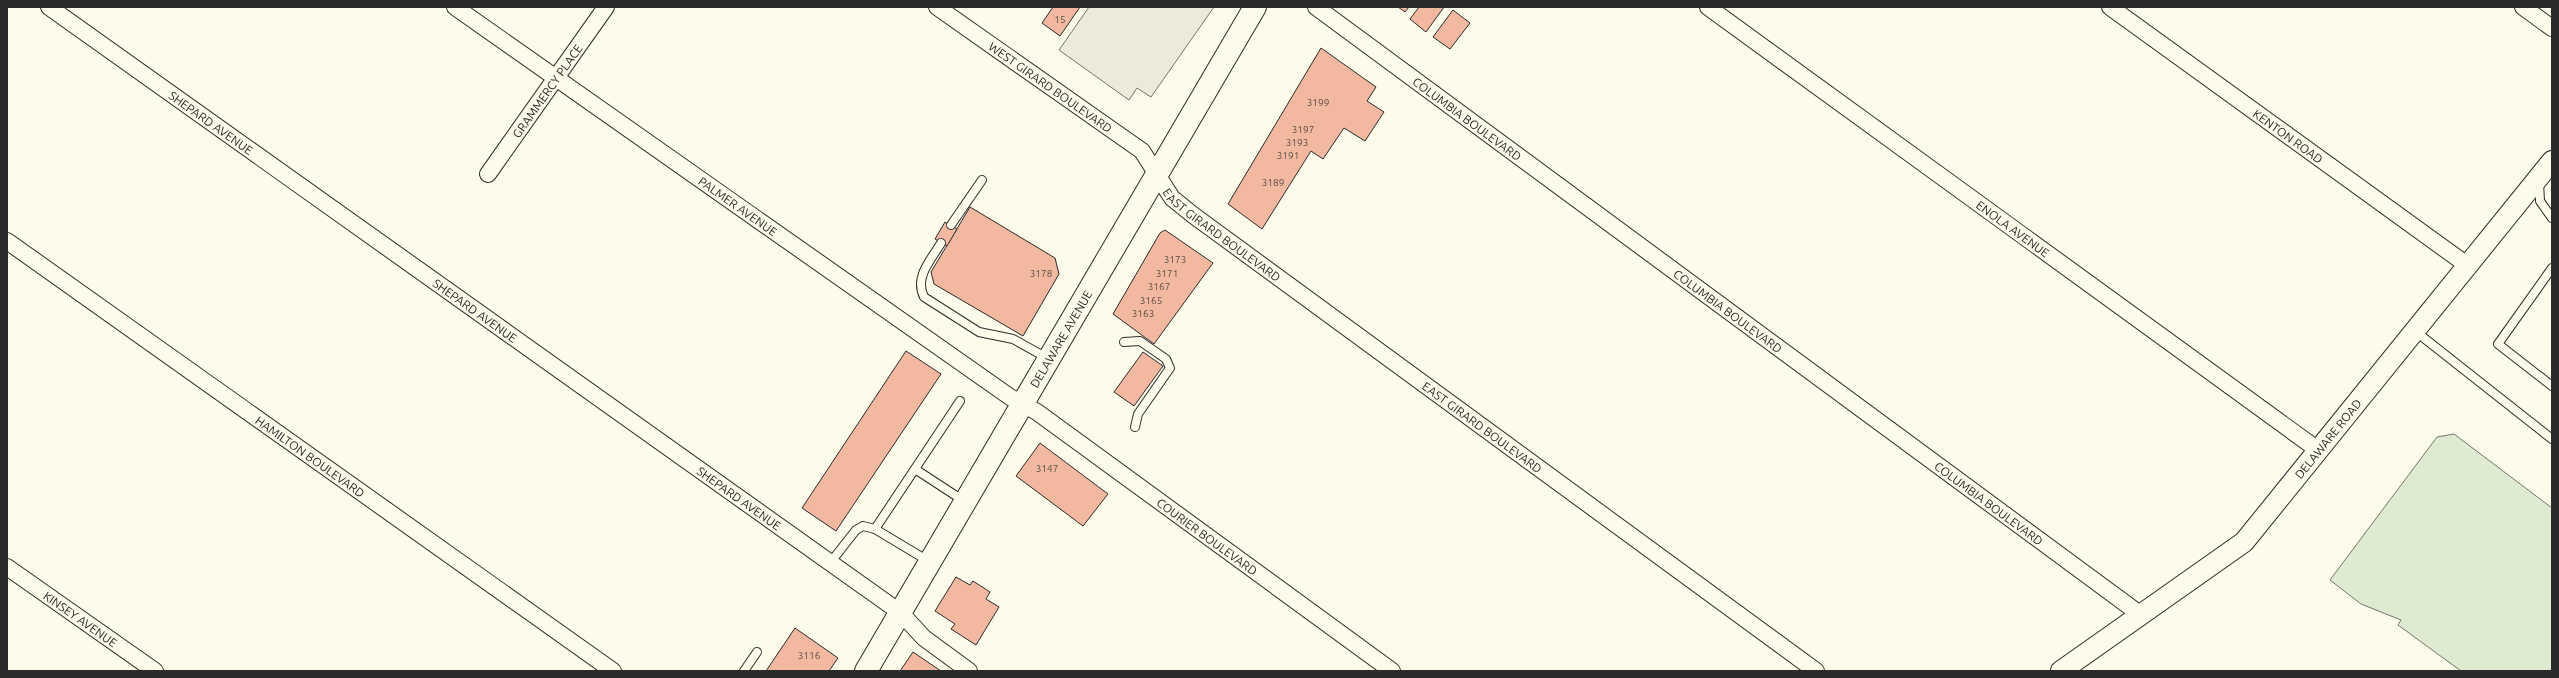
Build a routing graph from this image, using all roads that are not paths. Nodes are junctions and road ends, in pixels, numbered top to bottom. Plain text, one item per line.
1 (49, 7) edge
2 (455, 7) edge
3 (606, 7) edge
4 (937, 7) edge
5 (1255, 7) edge
6 (1316, 7) edge
7 (1708, 7) edge
8 (2110, 7) edge
9 (2523, 7) edge
10 (2552, 28) edge
11 (556, 78) junction
12 (2552, 161) edge
13 (488, 174) dead end
14 (1157, 175) junction
15 (2538, 178) junction
16 (982, 180) dead end
17 (2552, 218) edge
18 (951, 226) dead end
19 (7, 242) edge
20 (941, 243) dead end
21 (2467, 265) junction
22 (2552, 268) edge
23 (2414, 331) junction
24 (1124, 342) dead end
25 (1049, 359) junction
26 (2552, 386) edge
27 (960, 401) dead end
28 (1023, 404) junction
29 (1135, 427) dead end
30 (2552, 439) edge
31 (2318, 450) junction
32 (914, 469) junction
33 (965, 502) junction
34 (875, 529) junction
35 (830, 563) junction
36 (930, 563) junction
37 (7, 567) edge
38 (901, 613) junction
39 (2141, 615) junction
40 (757, 652) dead end
41 (155, 671) edge
42 (613, 671) edge
43 (744, 671) edge
44 (866, 671) edge
45 (969, 671) edge
46 (1392, 671) edge
47 (1816, 671) edge
48 (2061, 671) edge

1 - 35 street, SHEPARD AVENUE
2 - 11 street, PALMER AVENUE
3 - 11 street, GRAMMERCY PLACE
4 - 14 street, WEST GIRARD BOULEVARD
5 - 14 main road, DELAWARE AVENUE
6 - 39 street, COLUMBIA BOULEVARD
7 - 31 street, ENOLA AVENUE
8 - 21 street, KENTON ROAD
9 - 10 street
11 - 13 street, GRAMMERCY PLACE
11 - 28 street, PALMER AVENUE
12 - 15 street, DELAWARE ROAD
14 - 25 main road, DELAWARE AVENUE
14 - 47 street, EAST GIRARD BOULEVARD
15 - 17 lane
15 - 21 street, DELAWARE ROAD
16 - 18 lane
19 - 42 street, HAMILTON BOULEVARD
20 - 25 lane
21 - 23 street, DELAWARE ROAD
22 - 26 lane
23 - 30 lane
23 - 31 street, DELAWARE ROAD
24 - 29 lane
25 - 28 main road, DELAWARE AVENUE
27 - 32 lane
28 - 33 main road, DELAWARE AVENUE
28 - 46 street, COURIER BOULEVARD
31 - 39 street, DELAWARE ROAD
32 - 33 lane
32 - 34 lane
33 - 36 main road, DELAWARE AVENUE
34 - 35 lane
34 - 36 lane
35 - 38 street, SHEPARD AVENUE
36 - 38 main road, DELAWARE AVENUE
37 - 41 street, KINSEY AVENUE
38 - 44 main road, DELAWARE AVENUE
38 - 45 street, SHEPARD AVENUE
39 - 48 street, DELAWARE ROAD
40 - 43 lane

